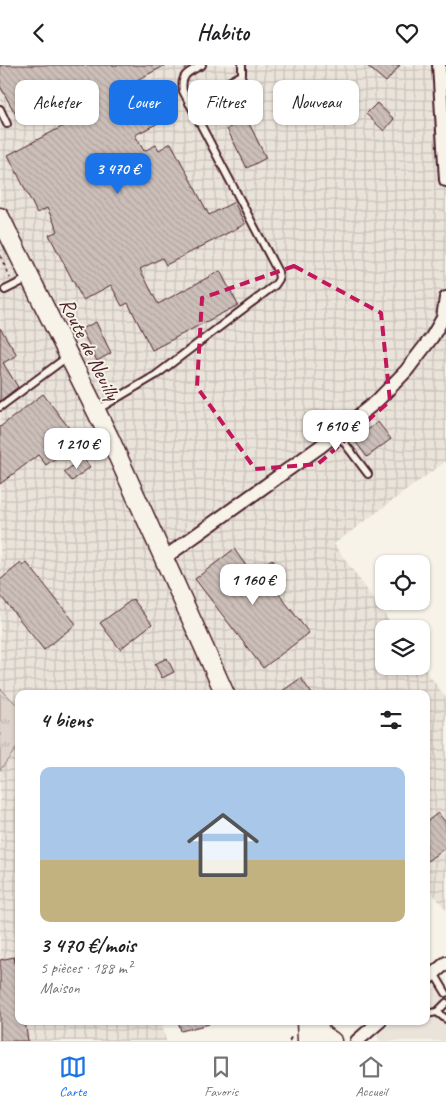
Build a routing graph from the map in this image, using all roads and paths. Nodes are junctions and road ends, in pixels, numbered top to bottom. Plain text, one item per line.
1 (202, 65) edge
2 (242, 65) edge
3 (439, 65) edge
4 (233, 80) edge
5 (443, 80) edge
6 (188, 101) edge
7 (0, 109) edge
8 (7, 123) dead end
9 (201, 125) edge
10 (446, 180) edge
11 (0, 217) edge
12 (30, 278) junction
13 (5, 290) dead end
14 (446, 297) edge
15 (445, 318) edge
16 (69, 356) junction
17 (0, 407) edge
18 (96, 411) junction
19 (337, 433) junction
20 (368, 474) dead end
21 (164, 558) junction
22 (223, 690) edge
23 (446, 963) edge
24 (430, 977) edge
25 (446, 993) edge
26 (446, 1003) edge
27 (437, 1012) junction
28 (430, 1013) edge
29 (446, 1019) edge
30 (306, 1025) edge
31 (318, 1025) edge
32 (375, 1025) edge
33 (307, 1041) edge
34 (332, 1041) edge
35 (357, 1041) edge

1 - 6 lane
2 - 4 lane
3 - 5 street
5 - 10 street
7 - 8 lane
9 - 18 lane
11 - 12 main road, Route de Neuilly
12 - 13 lane
12 - 16 main road, Route de Neuilly
14 - 15 street
15 - 19 street
16 - 17 lane
16 - 18 main road, Route de Neuilly
18 - 21 main road, Route de Neuilly
19 - 20 lane
19 - 21 street
21 - 22 main road, Route de Neuilly
23 - 24 street
24 - 25 lane
26 - 27 lane
27 - 28 lane
27 - 29 lane
30 - 33 main road
31 - 34 main road
32 - 35 street

